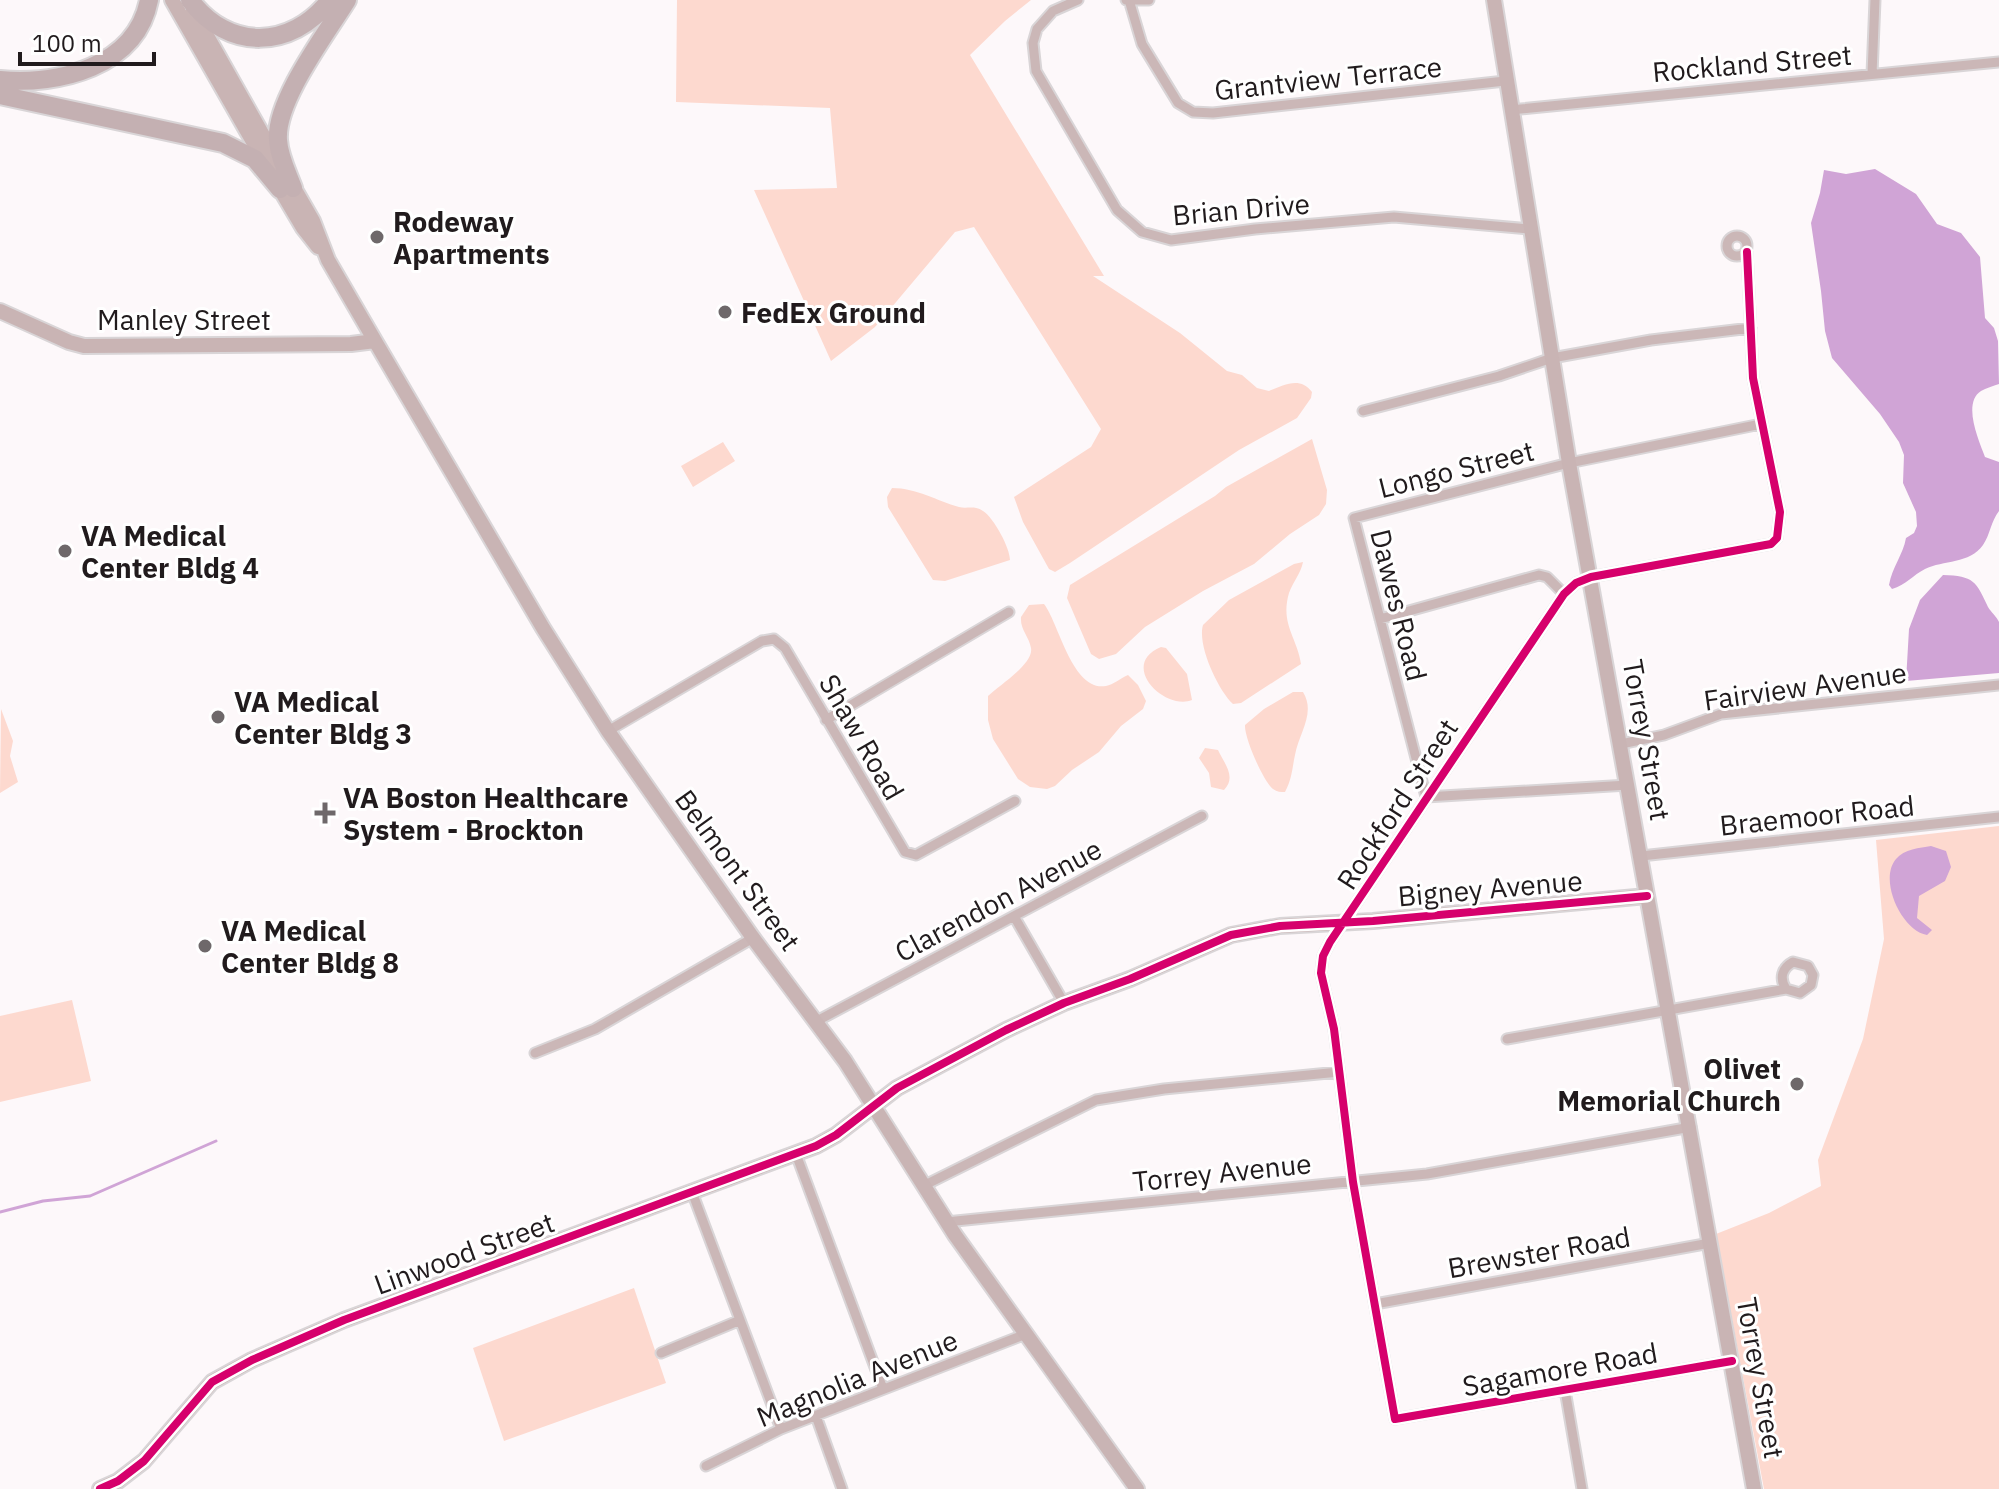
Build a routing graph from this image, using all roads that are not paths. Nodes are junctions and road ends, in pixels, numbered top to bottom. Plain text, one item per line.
1 (149, 0) edge
2 (172, 0) edge
3 (188, 0) edge
4 (330, 0) edge
5 (347, 0) edge
6 (1078, 0) edge
7 (1123, 0) edge
8 (1129, 0) edge
9 (1149, 0) edge
10 (1494, 0) edge
11 (1875, 0) edge
12 (1999, 62) edge
13 (1872, 74) junction
14 (0, 80) edge
15 (1505, 81) junction
16 (0, 95) edge
17 (1510, 110) junction
18 (287, 188) junction
19 (1530, 229) junction
20 (1747, 252) dead end
21 (0, 311) edge
22 (1751, 328) junction
23 (375, 341) junction
24 (1552, 358) junction
25 (1363, 411) dead end
26 (1761, 424) junction
27 (1569, 463) junction
28 (1354, 518) joint
29 (1591, 577) junction
30 (1564, 594) junction
31 (1009, 612) dead end
32 (1380, 619) junction
33 (1999, 685) edge
34 (826, 720) junction
35 (608, 731) junction
36 (1621, 744) junction
37 (1628, 785) junction
38 (1426, 797) junction
39 (1015, 801) dead end
40 (1202, 816) dead end
41 (1999, 817) edge
42 (1641, 856) junction
43 (1647, 896) junction
44 (1015, 918) junction
45 (1346, 922) junction
46 (753, 938) junction
47 (1786, 989) dead end
48 (1064, 1003) junction
49 (1670, 1010) junction
50 (815, 1022) junction
51 (1507, 1039) dead end
52 (535, 1053) dead end
53 (1339, 1072) junction
54 (875, 1108) junction
55 (1691, 1127) junction
56 (796, 1154) junction
57 (1353, 1182) junction
58 (925, 1185) junction
59 (692, 1192) junction
60 (946, 1222) junction
61 (1710, 1243) junction
62 (1375, 1304) junction
63 (738, 1321) junction
64 (1026, 1334) junction
65 (661, 1353) dead end
66 (1732, 1361) junction
67 (883, 1389) junction
68 (1565, 1390) junction
69 (816, 1416) junction
70 (1395, 1419) joint
71 (781, 1429) junction
72 (706, 1466) dead end
73 (100, 1489) edge
74 (842, 1489) edge
75 (1137, 1489) edge
76 (1582, 1489) edge
77 (1754, 1489) edge

1 - 14 highway
2 - 18 main road, Belmont Street
3 - 4 highway
3 - 18 main road, Belmont Street
5 - 18 highway
6 - 19 street, Brian Drive
7 - 8 street
8 - 9 street
8 - 15 street, Grantview Terrace
10 - 15 main road, Torrey Street
11 - 13 street
12 - 13 street, Rockland Street
13 - 17 street, Rockland Street
15 - 17 main road, Torrey Street
16 - 18 highway
17 - 19 main road, Torrey Street
18 - 23 main road, Belmont Street
19 - 24 main road, Torrey Street
20 - 22 street
21 - 23 main road, Manley Street
22 - 24 street
22 - 26 street
23 - 35 main road, Belmont Street
24 - 25 street
24 - 27 main road, Torrey Street
26 - 27 street, Longo Street
26 - 29 street
27 - 28 street, Longo Street
27 - 29 main road, Torrey Street
28 - 32 street, Dawes Road
29 - 30 street, Rockford Street
29 - 36 main road, Torrey Street
30 - 32 street
30 - 38 street, Rockford Street
31 - 34 street
32 - 38 street, Dawes Road
33 - 36 street, Fairview Avenue
34 - 35 street, Shaw Road
34 - 39 street, Shaw Road
35 - 46 main road, Belmont Street
36 - 37 main road, Torrey Street
37 - 38 street
37 - 42 main road, Torrey Street
38 - 45 street, Rockford Street
40 - 44 street, Clarendon Avenue
41 - 42 street, Braemoor Road
42 - 43 main road, Torrey Street
43 - 45 main road, Bigney Avenue
43 - 49 main road, Torrey Street
44 - 48 street
44 - 50 street, Clarendon Avenue
45 - 48 main road, Bigney Avenue
45 - 53 street, Rockford Street
46 - 50 main road, Belmont Street
46 - 52 street
47 - 49 street
48 - 54 main road, Bigney Avenue
49 - 51 street
49 - 55 main road, Torrey Street
50 - 54 main road, Belmont Street
53 - 57 street, Rockford Street
53 - 58 street
54 - 56 main road, Linwood Street
54 - 58 main road, Belmont Street
55 - 57 street, Torrey Avenue
55 - 61 main road, Torrey Street
56 - 59 main road, Linwood Street
56 - 67 street
57 - 60 street, Torrey Avenue
57 - 62 street, Rockford Street
58 - 60 main road, Belmont Street
59 - 63 street
59 - 73 main road, Linwood Street
60 - 64 main road, Belmont Street
61 - 62 street, Brewster Road
61 - 66 main road, Torrey Street
62 - 70 street, Rockford Street
63 - 65 street
63 - 71 street
64 - 67 street, Magnolia Avenue
64 - 75 main road, Belmont Street
66 - 68 street, Sagamore Road
66 - 77 main road, Torrey Street
67 - 69 street, Magnolia Avenue
68 - 70 street, Sagamore Road
68 - 76 street
69 - 71 street, Magnolia Avenue
69 - 74 street
71 - 72 street, Magnolia Avenue

